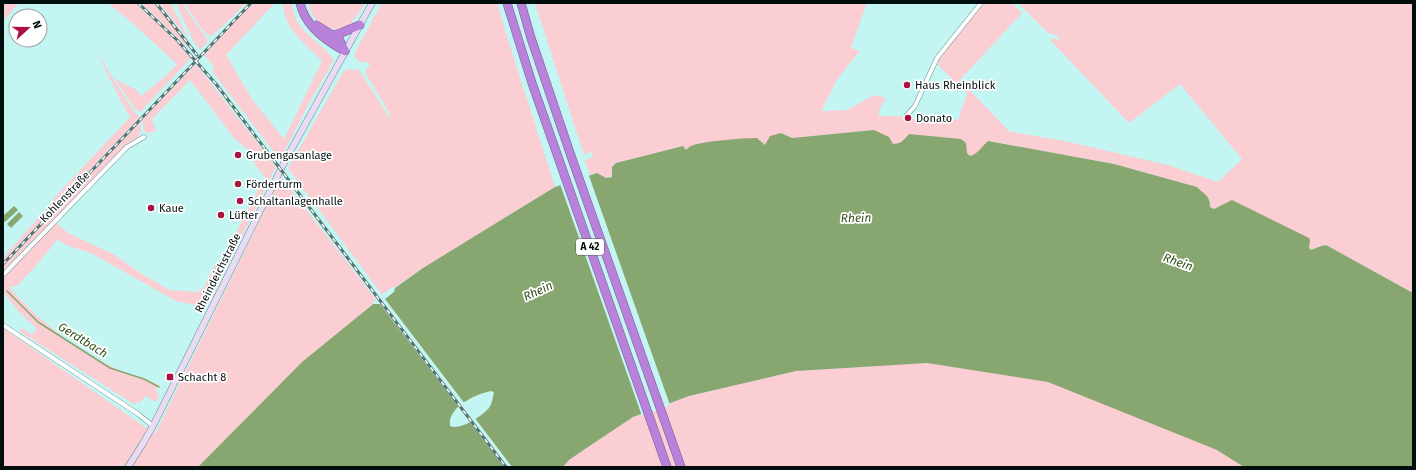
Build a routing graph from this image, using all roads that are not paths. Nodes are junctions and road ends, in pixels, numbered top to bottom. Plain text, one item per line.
1 (300, 3) edge
2 (305, 3) edge
3 (372, 3) edge
4 (507, 3) edge
5 (521, 3) edge
6 (981, 3) edge
7 (360, 25) junction
8 (333, 35) junction
9 (345, 52) junction
10 (907, 115) dead end
11 (144, 137) dead end
12 (3, 275) edge
13 (3, 325) edge
14 (153, 426) junction
15 (128, 467) edge
16 (668, 467) edge
17 (682, 467) edge

1 - 9 highway
2 - 8 highway
3 - 7 main road, Rheindeichstraße
4 - 16 highway, A 42
5 - 17 highway, A 42
6 - 10 street
7 - 8 highway
7 - 9 main road, Rheindeichstraße
8 - 9 highway
9 - 14 main road, Rheindeichstraße
11 - 12 street, Kohlenstraße
13 - 14 street
14 - 15 main road, Rheindeichstraße

